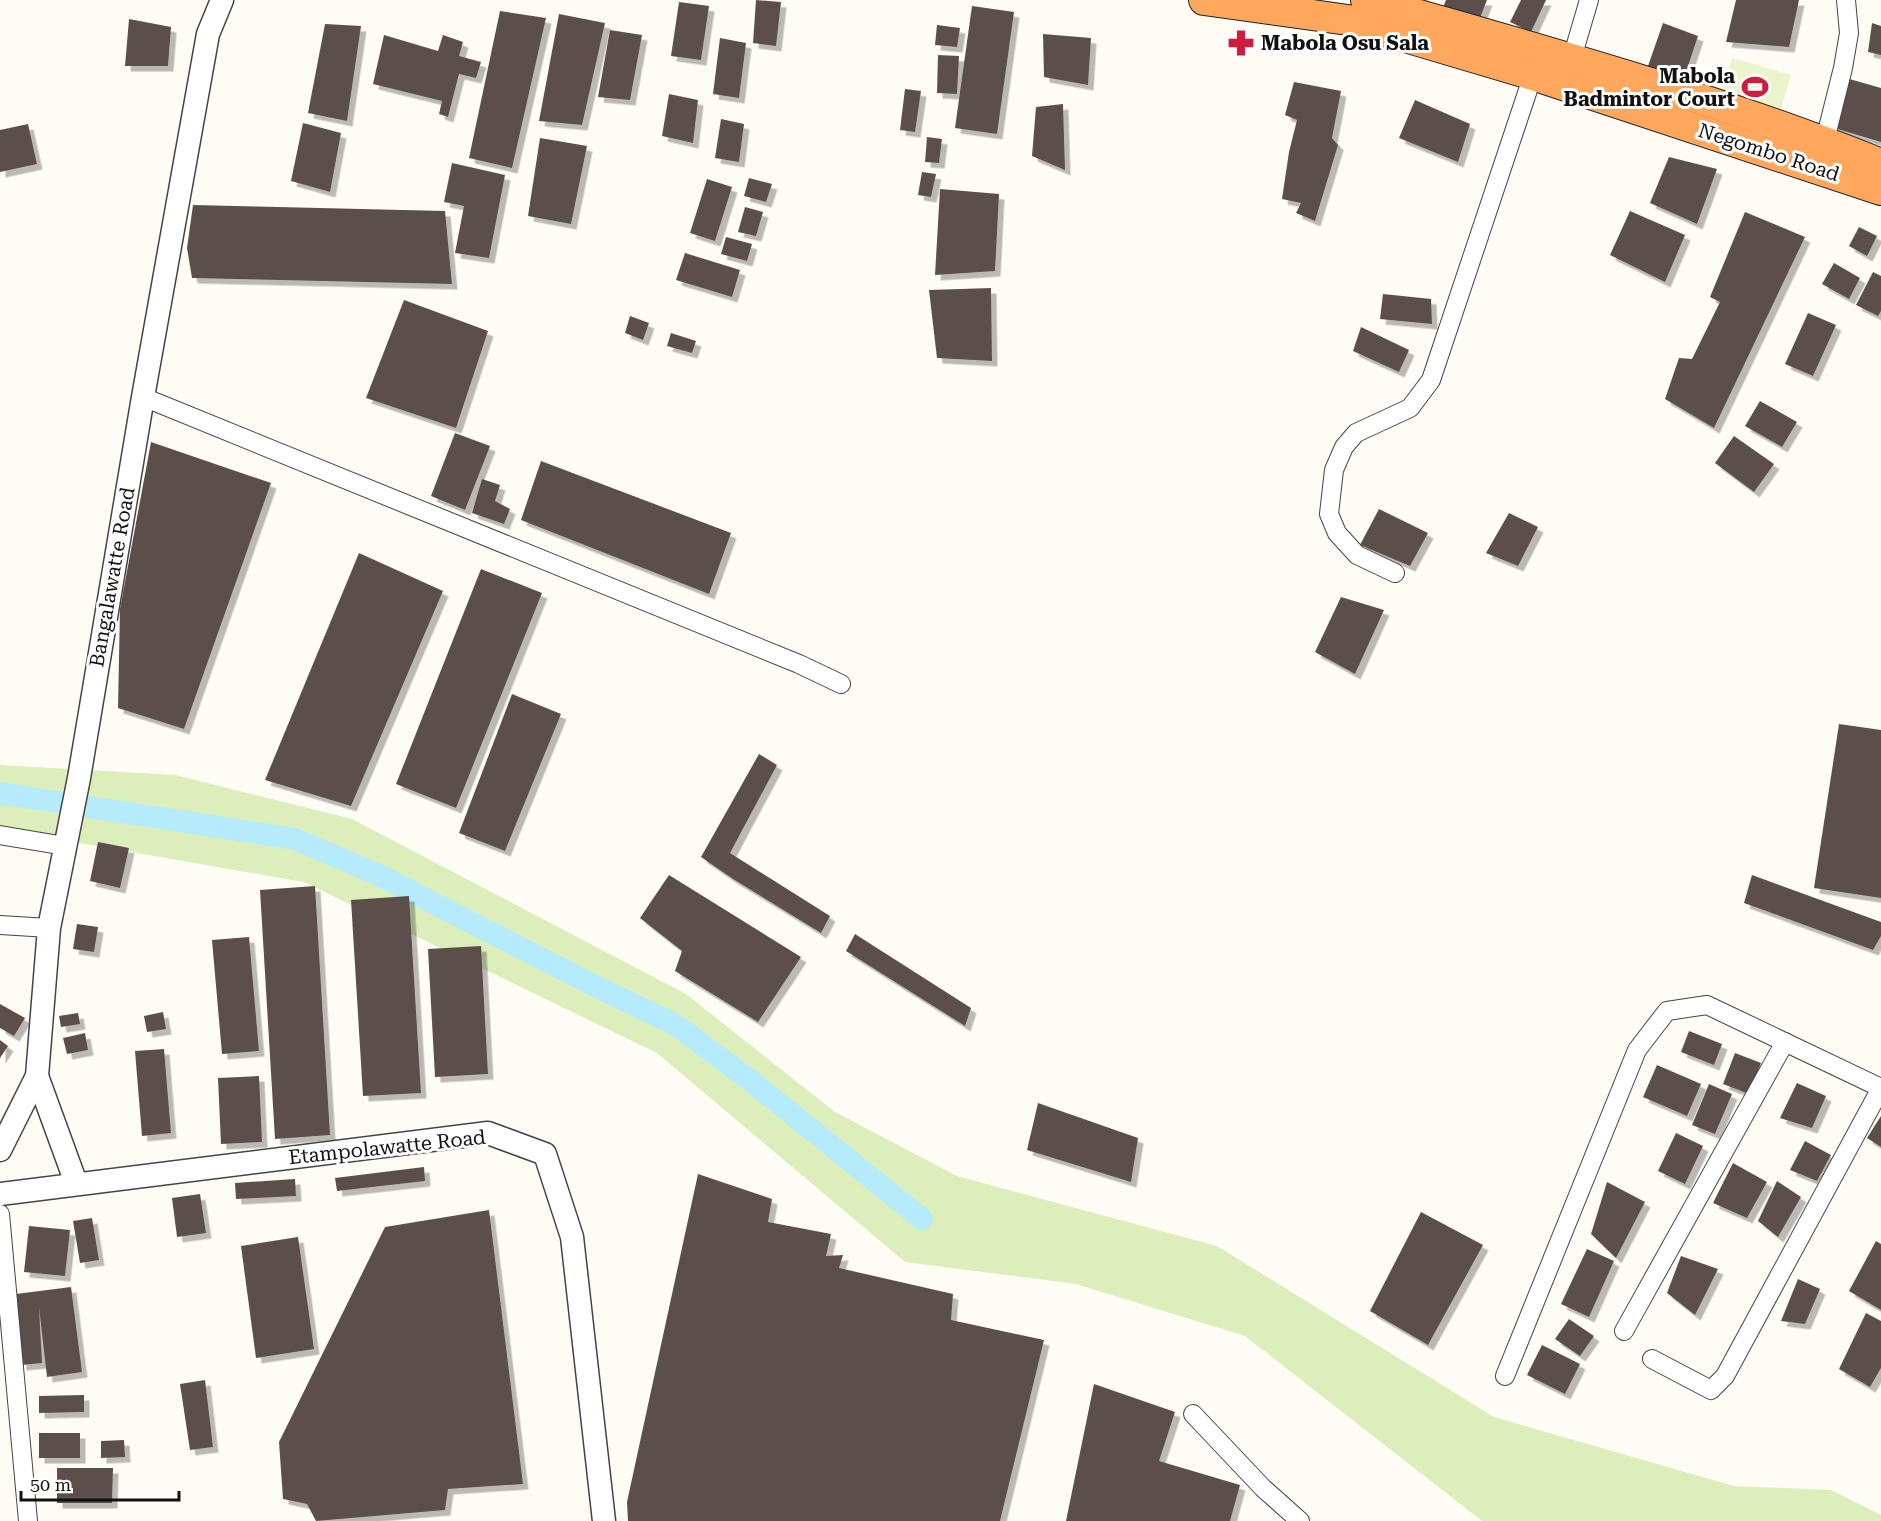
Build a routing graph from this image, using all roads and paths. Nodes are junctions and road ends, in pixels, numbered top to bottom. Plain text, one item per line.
1 (222, 0) edge
2 (1207, 0) edge
3 (1589, 0) edge
4 (1846, 0) edge
5 (1356, 7) edge
6 (1572, 58) junction
7 (1533, 75) junction
8 (1822, 155) junction
9 (1881, 164) edge
10 (1881, 189) edge
11 (143, 397) junction
12 (1395, 573) dead end
13 (841, 684) dead end
14 (0, 834) edge
15 (65, 846) junction
16 (0, 926) edge
17 (49, 928) junction
18 (1785, 1042) junction
19 (37, 1076) junction
20 (0, 1150) edge
21 (76, 1183) junction
22 (0, 1194) edge
23 (0, 1214) edge
24 (1624, 1331) dead end
25 (1652, 1359) dead end
26 (1504, 1376) dead end
27 (1193, 1414) dead end
28 (28, 1521) edge
29 (603, 1521) edge
30 (1300, 1521) edge

1 - 11 street, Bangalawatte Road
2 - 5 highway, Negombo Road
3 - 6 street
4 - 8 street
5 - 6 highway, Negombo Road
5 - 7 highway, Negombo Road
6 - 8 highway, Negombo Road
7 - 8 highway, Negombo Road
7 - 12 street
8 - 9 highway, Negombo Road
8 - 10 highway, Negombo Road
11 - 13 street
11 - 15 street, Bangalawatte Road
14 - 15 street
15 - 17 street, Bangalawatte Road
16 - 17 street
17 - 19 street, Bangalawatte Road
18 - 24 street
18 - 25 street
18 - 26 street
19 - 20 street, Bangalawatte Road
19 - 21 street
21 - 22 street, Etampolawatte Road
21 - 29 street, Etampolawatte Road
23 - 28 street
27 - 30 street

